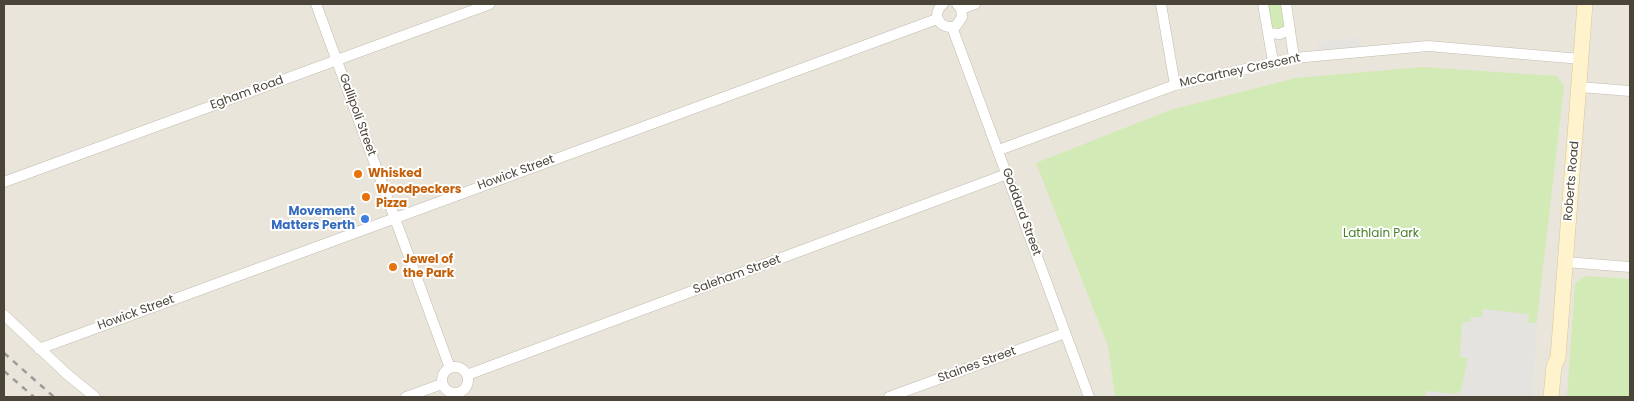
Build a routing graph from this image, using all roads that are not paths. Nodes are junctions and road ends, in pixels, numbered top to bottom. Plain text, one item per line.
1 (316, 4) edge
2 (490, 4) edge
3 (943, 4) edge
4 (976, 4) edge
5 (1161, 4) edge
6 (1263, 4) edge
7 (1286, 4) edge
8 (1585, 4) edge
9 (959, 6) edge
10 (938, 19) junction
11 (952, 27) junction
12 (1290, 29) junction
13 (1269, 33) junction
14 (1294, 58) junction
15 (1581, 59) junction
16 (337, 60) junction
17 (1273, 62) junction
18 (1175, 85) junction
19 (1579, 87) junction
20 (1630, 90) edge
21 (999, 150) junction
22 (1007, 174) junction
23 (4, 182) edge
24 (394, 218) junction
25 (1565, 262) junction
26 (1630, 267) edge
27 (4, 316) edge
28 (1065, 333) junction
29 (39, 349) junction
30 (1558, 358) junction
31 (450, 368) junction
32 (467, 375) junction
33 (442, 384) junction
34 (459, 395) edge
35 (95, 397) edge
36 (406, 397) edge
37 (889, 397) edge
38 (1088, 397) edge
39 (1551, 397) edge
40 (1558, 397) edge

1 - 16 street, Gallipoli Street
2 - 16 street, Egham Road
3 - 10 street
4 - 9 street
5 - 18 street
6 - 13 street
7 - 12 street
8 - 15 main road, Roberts Road
9 - 11 street
10 - 11 street
10 - 24 street, Howick Street
11 - 21 street, Goddard Street
12 - 13 street
12 - 14 street
13 - 17 street
14 - 15 street, McCartney Crescent
14 - 17 street, McCartney Crescent
15 - 19 main road, Roberts Road
16 - 23 street, Egham Road
16 - 24 street, Gallipoli Street
17 - 18 street, McCartney Crescent
18 - 21 street, McCartney Crescent
19 - 20 street
19 - 25 main road, Roberts Road
21 - 22 street, Goddard Street
22 - 28 street, Goddard Street
22 - 32 street, Saleham Street
24 - 29 street, Howick Street
24 - 31 street, Gallipoli Street
25 - 26 street
25 - 30 main road, Roberts Road
27 - 29 street
28 - 37 street, Staines Street
28 - 38 street, Goddard Street
29 - 35 street
30 - 39 main road, Roberts Road
30 - 40 main road, Roberts Road
31 - 32 street
31 - 33 street
32 - 34 street
33 - 34 street
33 - 36 street

